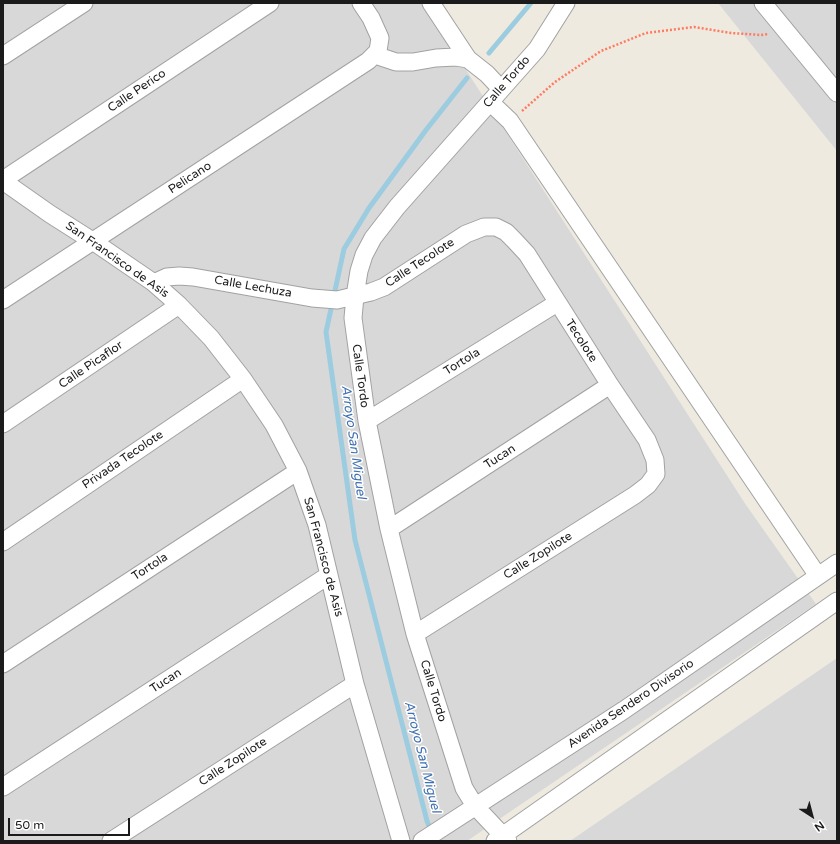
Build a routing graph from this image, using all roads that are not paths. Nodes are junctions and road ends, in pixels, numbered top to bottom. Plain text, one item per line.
1 (84, 3) edge
2 (270, 3) edge
3 (361, 3) edge
4 (431, 3) edge
5 (566, 3) edge
6 (763, 3) edge
7 (375, 55) junction
8 (3, 56) edge
9 (468, 60) junction
10 (501, 89) junction
11 (837, 94) edge
12 (490, 102) junction
13 (3, 180) edge
14 (484, 227) joint
15 (94, 242) junction
16 (154, 283) junction
17 (354, 296) junction
18 (3, 300) edge
19 (557, 303) junction
20 (179, 305) junction
21 (243, 379) junction
22 (610, 385) junction
23 (366, 422) junction
24 (3, 424) edge
25 (298, 470) junction
26 (656, 474) joint
27 (390, 529) junction
28 (3, 542) edge
29 (837, 563) edge
30 (329, 575) junction
31 (818, 576) junction
32 (837, 601) edge
33 (415, 634) junction
34 (5, 659) edge
35 (355, 684) junction
36 (3, 787) edge
37 (472, 808) junction
38 (502, 839) edge
39 (111, 841) edge
40 (401, 841) edge
41 (422, 841) edge

1 - 8 street
2 - 13 street, Calle Perico
3 - 7 street
4 - 9 street
5 - 10 street, Calle Tordo
6 - 11 street
7 - 9 street
7 - 15 street, Pelicano
9 - 10 street
10 - 12 street, Calle Tordo
12 - 17 street, Calle Tordo
12 - 31 street
13 - 15 street, San Francisco de Asis
14 - 17 street, Calle Tecolote
14 - 19 street, Tecolote
15 - 16 street, San Francisco de Asis
15 - 18 street, Pelicano
16 - 17 street, Calle Lechuza
16 - 20 street, San Francisco de Asis
17 - 23 street, Calle Tordo
19 - 22 street, Tecolote
19 - 23 street, Tortola
20 - 21 street, San Francisco de Asis
20 - 24 street, Calle Picaflor
21 - 25 street, San Francisco de Asis
21 - 28 street, Privada Tecolote
22 - 26 street, Tecolote
22 - 27 street, Tucan
23 - 27 street, Calle Tordo
25 - 30 street, San Francisco de Asis
25 - 34 street, Tortola
26 - 33 street, Calle Zopilote
27 - 33 street, Calle Tordo
29 - 31 street, Avenida Sendero Divisorio
30 - 35 street, San Francisco de Asis
30 - 36 street, Tucan
31 - 37 street, Avenida Sendero Divisorio
32 - 38 street
33 - 37 street, Calle Tordo
35 - 39 street, Calle Zopilote
35 - 40 street, San Francisco de Asis
37 - 38 street, Calle Tordo
37 - 41 street, Avenida Sendero Divisorio

